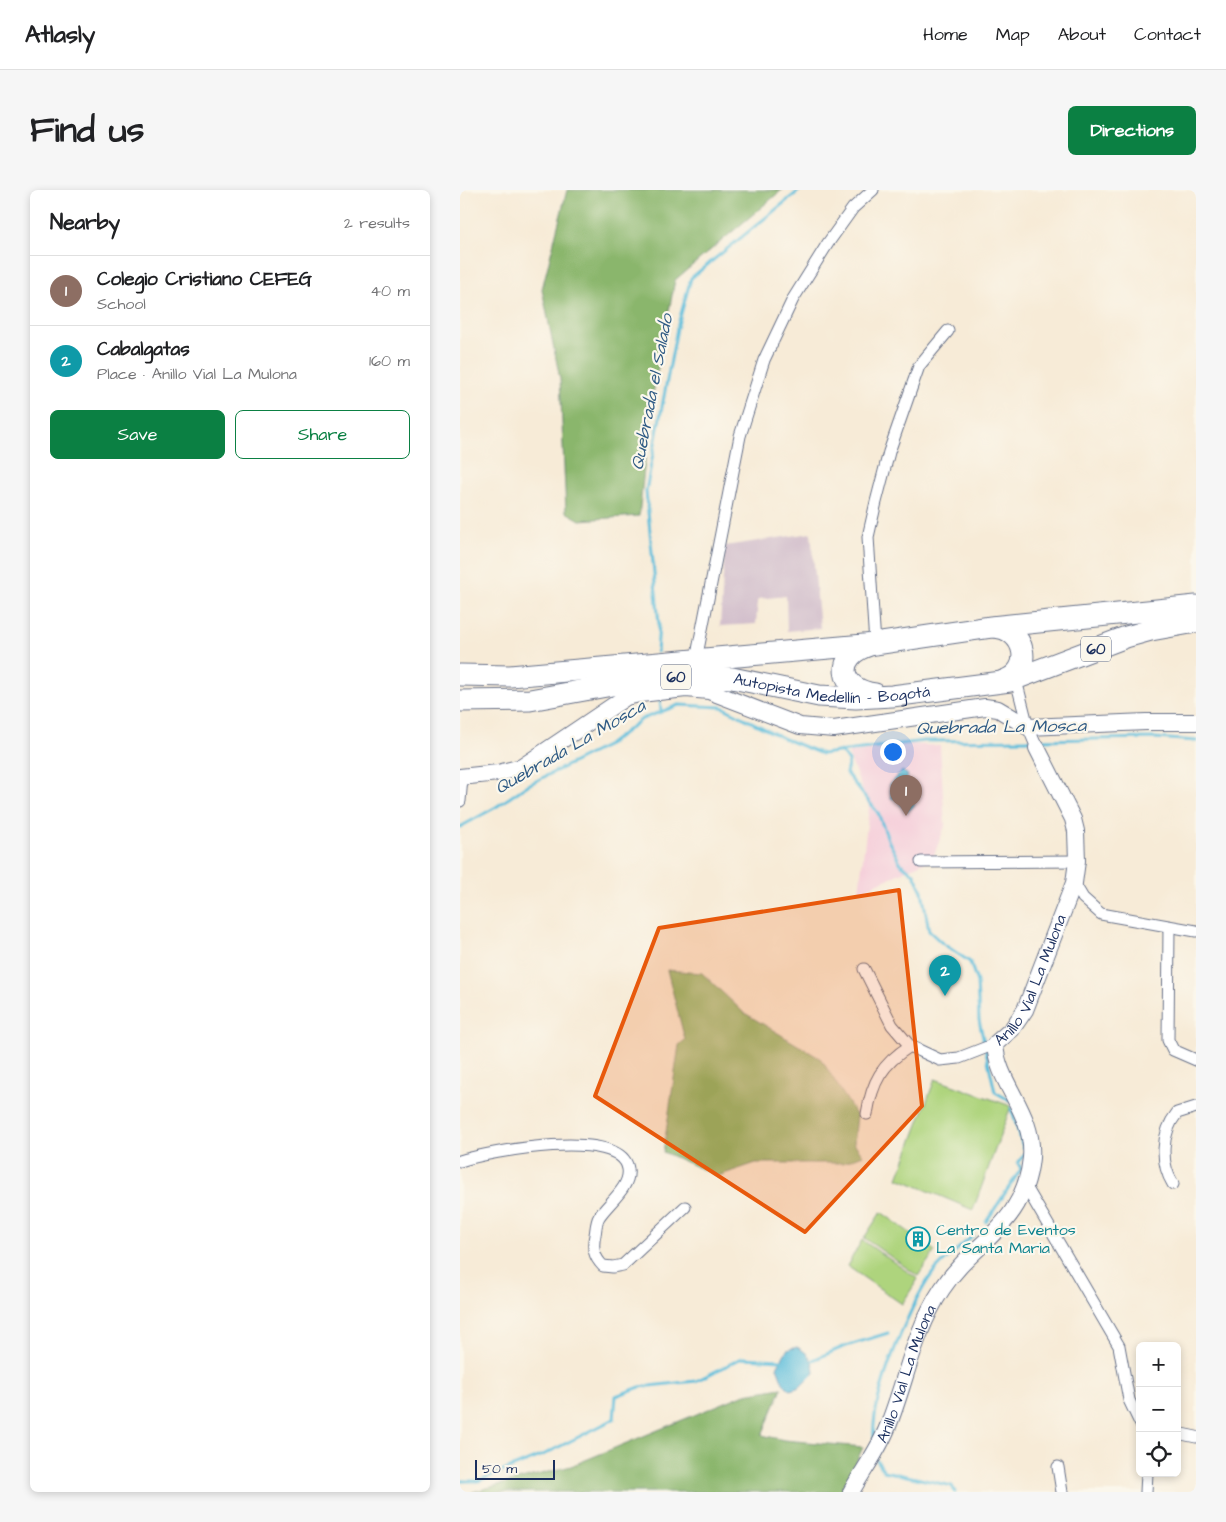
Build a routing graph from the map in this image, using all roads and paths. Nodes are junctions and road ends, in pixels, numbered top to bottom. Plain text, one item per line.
1 (873, 190) edge
2 (948, 331) dead end
3 (1196, 606) edge
4 (1196, 622) edge
5 (991, 627) junction
6 (875, 644) junction
7 (696, 660) junction
8 (460, 675) edge
9 (1007, 681) junction
10 (892, 696) junction
11 (460, 702) edge
12 (1196, 722) edge
13 (1032, 737) junction
14 (461, 778) edge
15 (460, 801) edge
16 (1077, 861) junction
17 (921, 862) dead end
18 (1074, 882) junction
19 (1169, 927) junction
20 (1196, 931) edge
21 (864, 969) dead end
22 (993, 1045) junction
23 (910, 1046) junction
24 (1196, 1060) edge
25 (1196, 1107) edge
26 (867, 1114) dead end
27 (460, 1161) edge
28 (1173, 1184) dead end
29 (1026, 1187) junction
30 (686, 1207) dead end
31 (1136, 1414) edge
32 (1181, 1433) edge
33 (1196, 1437) edge
34 (1058, 1467) dead end
35 (1147, 1477) edge
36 (851, 1492) edge
37 (1062, 1492) edge
38 (1146, 1492) edge

1 - 7 street
2 - 6 street
3 - 5 highway, Autopista Medellín - Bogotá / 60
4 - 9 highway, Autopista Medellín - Bogotá / 60
5 - 6 highway, Autopista Medellín - Bogotá / 60
5 - 9 highway
6 - 7 highway, Autopista Medellín - Bogotá / 60
6 - 10 highway
7 - 8 highway, Autopista Medellín - Bogotá / 60
9 - 10 highway, Autopista Medellín - Bogotá / 60
9 - 13 street
10 - 11 highway, Autopista Medellín - Bogotá / 60
12 - 13 street
13 - 14 street
13 - 16 street, Anillo Vial La Mulona
14 - 15 street
16 - 17 street
16 - 18 street, Anillo Vial La Mulona
18 - 19 street
18 - 22 street, Anillo Vial La Mulona
19 - 20 street
19 - 24 street
21 - 23 street
22 - 23 street
22 - 29 street, Anillo Vial La Mulona
23 - 26 street
25 - 28 street
27 - 30 street
29 - 31 street
29 - 36 street, Anillo Vial La Mulona
32 - 33 street
34 - 37 street
35 - 38 street

